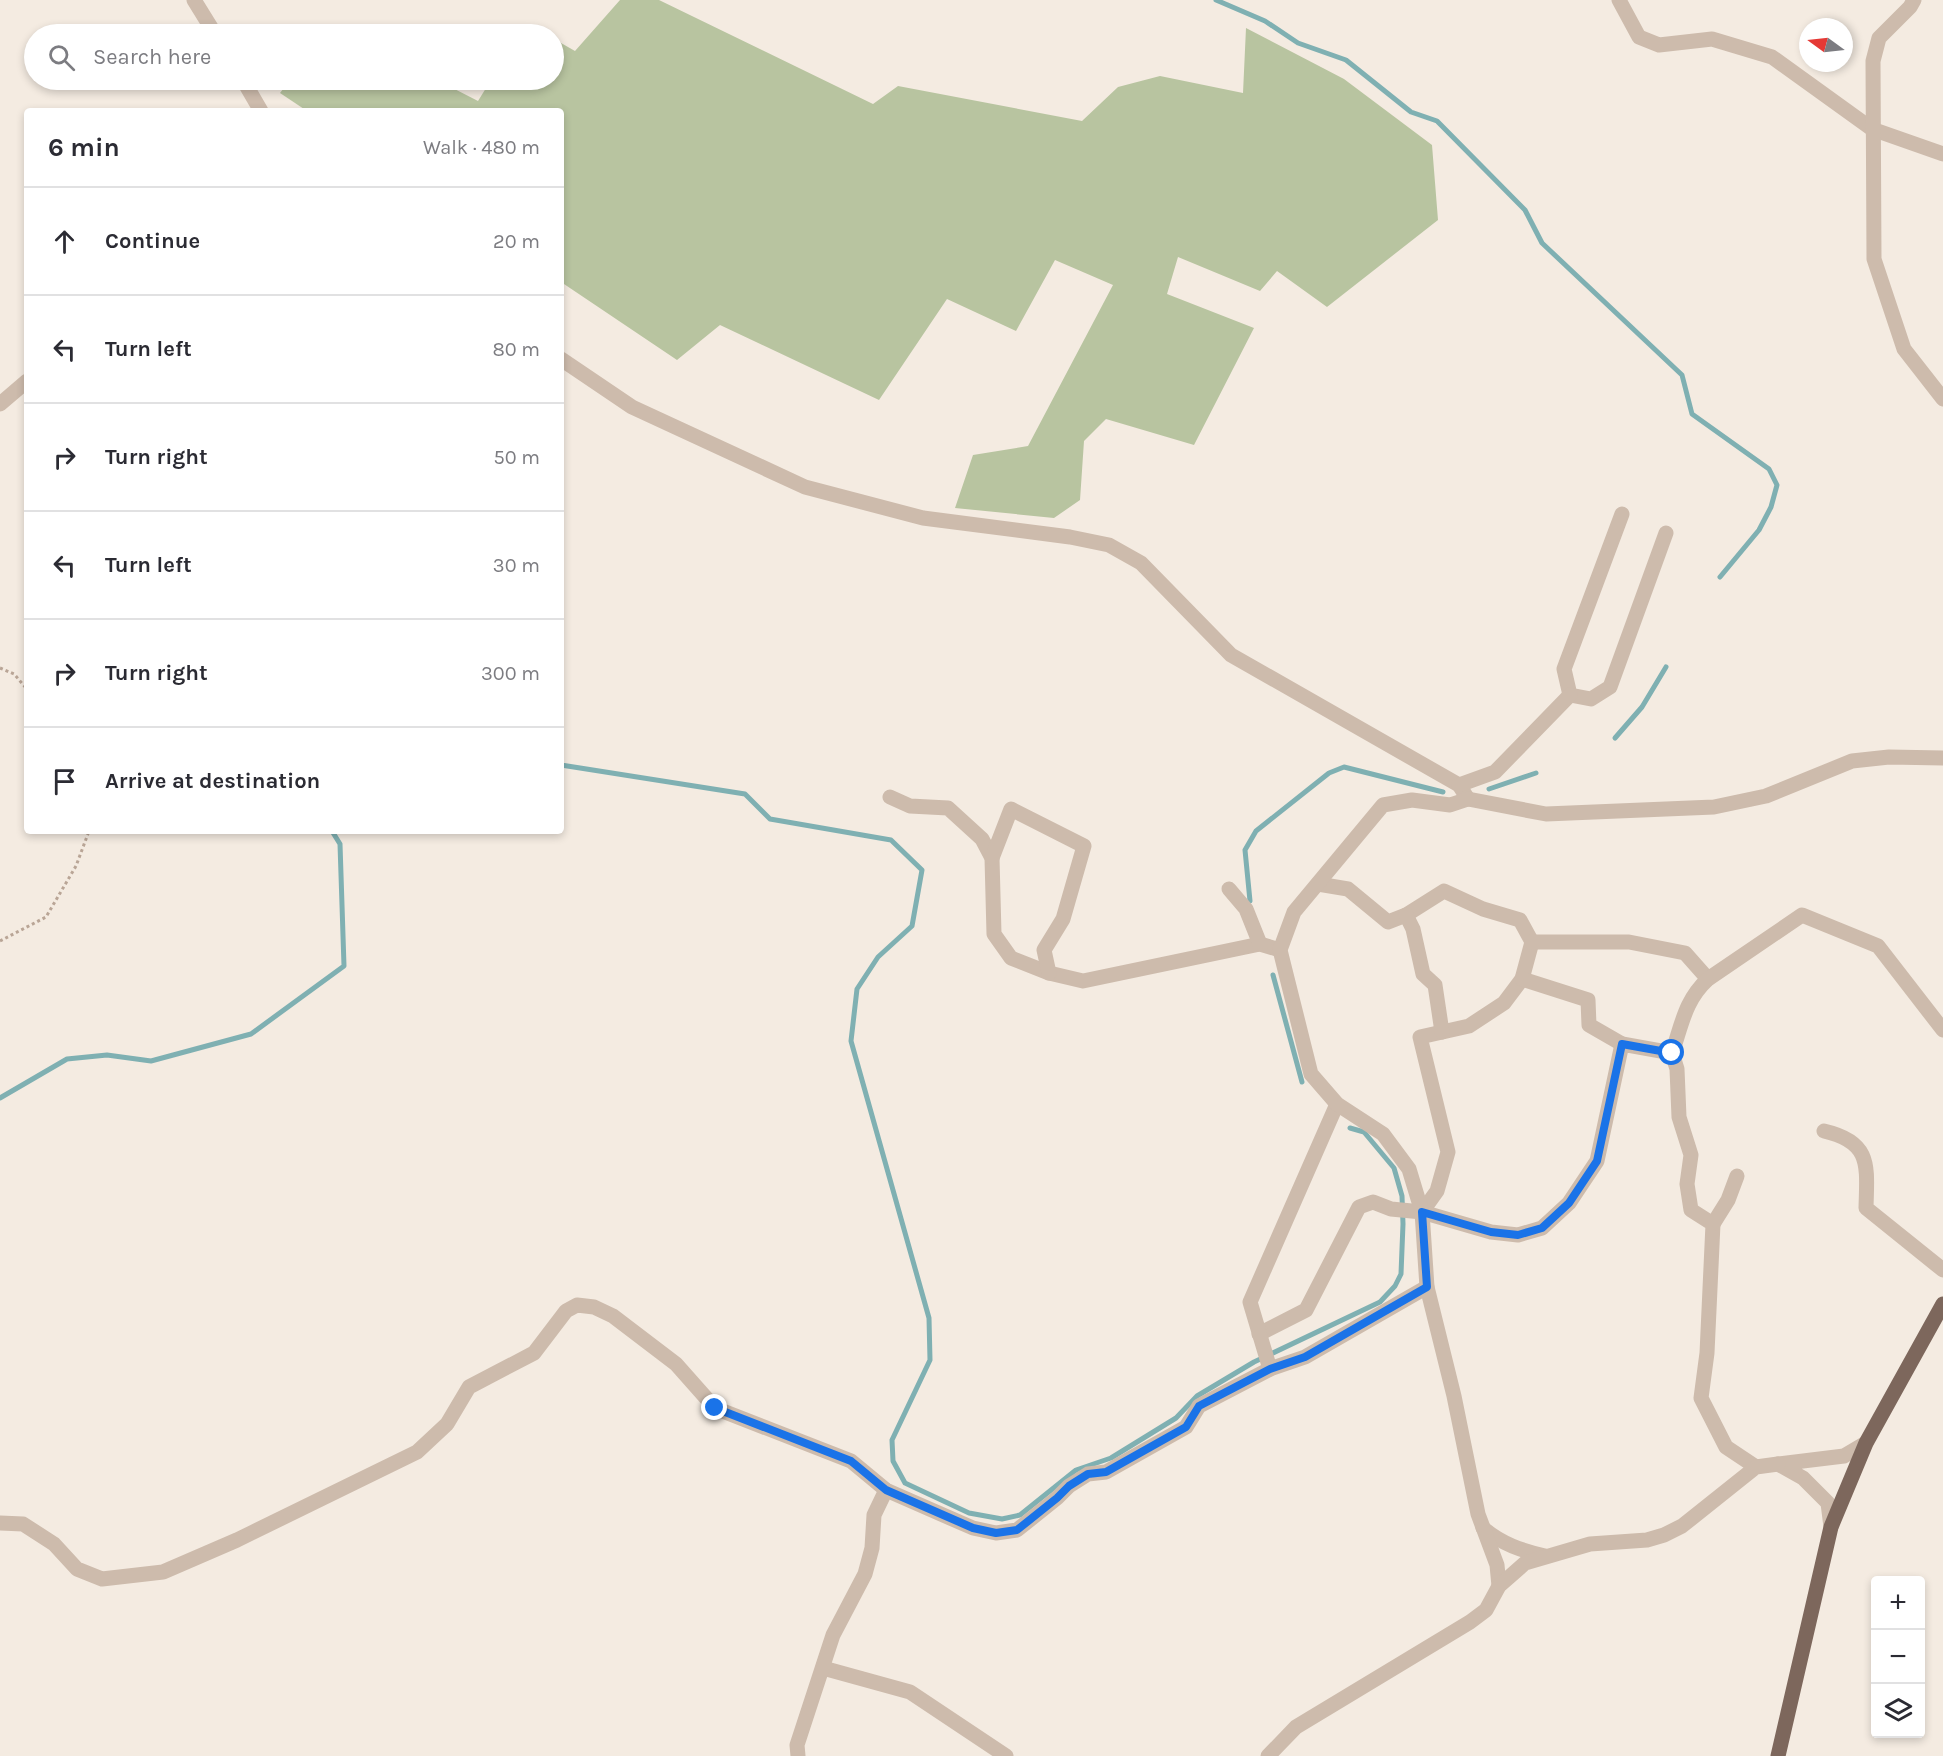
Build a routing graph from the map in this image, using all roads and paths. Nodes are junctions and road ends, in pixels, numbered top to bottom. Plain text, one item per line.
1 (194, 0) edge
2 (1619, 0) edge
3 (1914, 0) edge
4 (209, 24) edge
5 (249, 90) edge
6 (259, 108) edge
7 (1872, 129) junction
8 (1943, 154) edge
9 (564, 361) edge
10 (24, 384) edge
11 (1943, 399) edge
12 (0, 404) edge
13 (1622, 514) dead end
14 (1666, 533) dead end
15 (0, 668) edge
16 (24, 686) edge
17 (1570, 695) junction
18 (1943, 758) edge
19 (1459, 785) junction
20 (890, 797) dead end
21 (1468, 799) junction
22 (88, 834) edge
23 (992, 858) junction
24 (1318, 884) junction
25 (1229, 889) dead end
26 (1406, 915) junction
27 (0, 941) edge
28 (1532, 942) junction
29 (1260, 944) junction
30 (1280, 950) junction
31 (1049, 972) junction
32 (1522, 979) junction
33 (1708, 979) junction
34 (1943, 1030) edge
35 (1442, 1032) junction
36 (1622, 1044) junction
37 (1672, 1053) junction
38 (1337, 1104) junction
39 (1824, 1131) dead end
40 (1737, 1176) dead end
41 (1417, 1211) junction
42 (1713, 1224) junction
43 (1943, 1270) edge
44 (1427, 1287) junction
45 (1943, 1304) edge
46 (1261, 1341) junction
47 (1269, 1366) junction
48 (1866, 1443) junction
49 (1778, 1464) junction
50 (1756, 1467) junction
51 (886, 1490) junction
52 (0, 1523) edge
53 (1481, 1526) junction
54 (1831, 1527) junction
55 (1545, 1556) junction
56 (1499, 1586) junction
57 (823, 1668) junction
58 (798, 1756) edge
59 (1006, 1756) edge
60 (1268, 1756) edge
61 (1778, 1756) edge

1 - 4 street
2 - 7 street
3 - 7 street
5 - 6 street
7 - 8 street
7 - 11 street
9 - 19 street
10 - 12 street
13 - 17 street
14 - 17 street
15 - 16 path
17 - 19 street
18 - 21 street
19 - 21 street
20 - 23 street
21 - 24 street
22 - 27 path
23 - 31 street
23 - 31 street
24 - 26 street
24 - 30 street
25 - 29 street
26 - 28 street
26 - 35 street
28 - 32 street
28 - 33 street
29 - 30 street
29 - 31 street
30 - 38 street
32 - 35 street
32 - 36 street
33 - 34 street
33 - 37 street
35 - 41 street
36 - 37 street
36 - 41 street
37 - 42 street
38 - 41 street
38 - 46 street
39 - 43 street
40 - 42 street
41 - 44 street
41 - 46 street
42 - 50 street
44 - 47 street
44 - 53 street
45 - 48 main road
46 - 47 street
47 - 51 street
48 - 49 street
48 - 54 main road
49 - 50 street
49 - 54 street
50 - 55 street
51 - 52 street
51 - 57 street
53 - 55 street
53 - 56 street
54 - 61 main road
55 - 56 street
56 - 60 street
57 - 58 street
57 - 59 street

